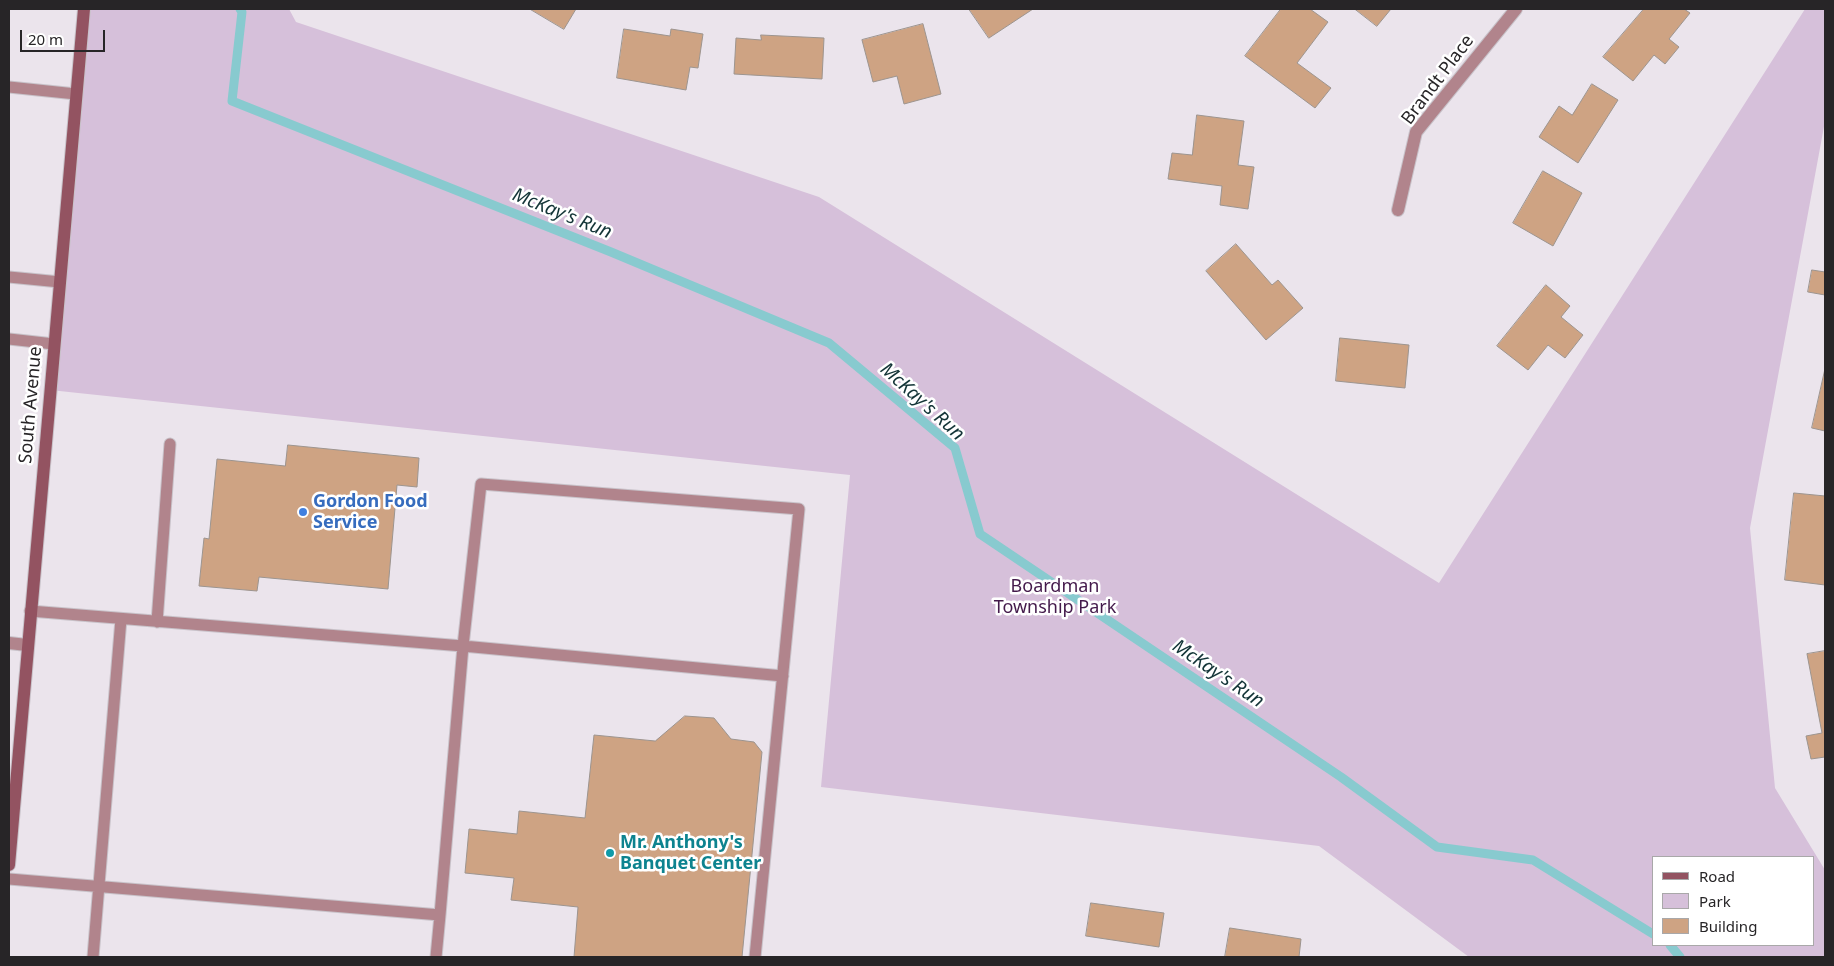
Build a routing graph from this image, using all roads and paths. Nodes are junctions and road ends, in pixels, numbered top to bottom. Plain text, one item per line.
1 (84, 9) edge
2 (1516, 9) edge
3 (9, 87) edge
4 (76, 94) junction
5 (1398, 210) dead end
6 (9, 277) edge
7 (60, 282) junction
8 (9, 339) edge
9 (54, 344) junction
10 (170, 444) dead end
11 (30, 611) junction
12 (121, 619) junction
13 (157, 622) junction
14 (9, 643) edge
15 (27, 644) junction
16 (463, 646) junction
17 (783, 676) junction
18 (9, 865) edge
19 (9, 879) edge
20 (99, 888) junction
21 (440, 915) junction
22 (93, 957) edge
23 (436, 957) edge
24 (755, 957) edge

1 - 4 main road, South Avenue
2 - 5 street, Brandt Place
3 - 4 lane
4 - 7 main road, South Avenue
6 - 7 lane
7 - 9 main road, South Avenue
8 - 9 lane
9 - 11 main road, South Avenue
10 - 13 lane
11 - 12 lane
11 - 15 main road, South Avenue
12 - 13 lane
12 - 20 lane
13 - 16 lane
14 - 15 street
15 - 18 main road, South Avenue
16 - 17 lane
16 - 17 lane
16 - 21 lane
17 - 24 lane
19 - 20 lane
20 - 21 lane
20 - 22 lane
21 - 23 lane

